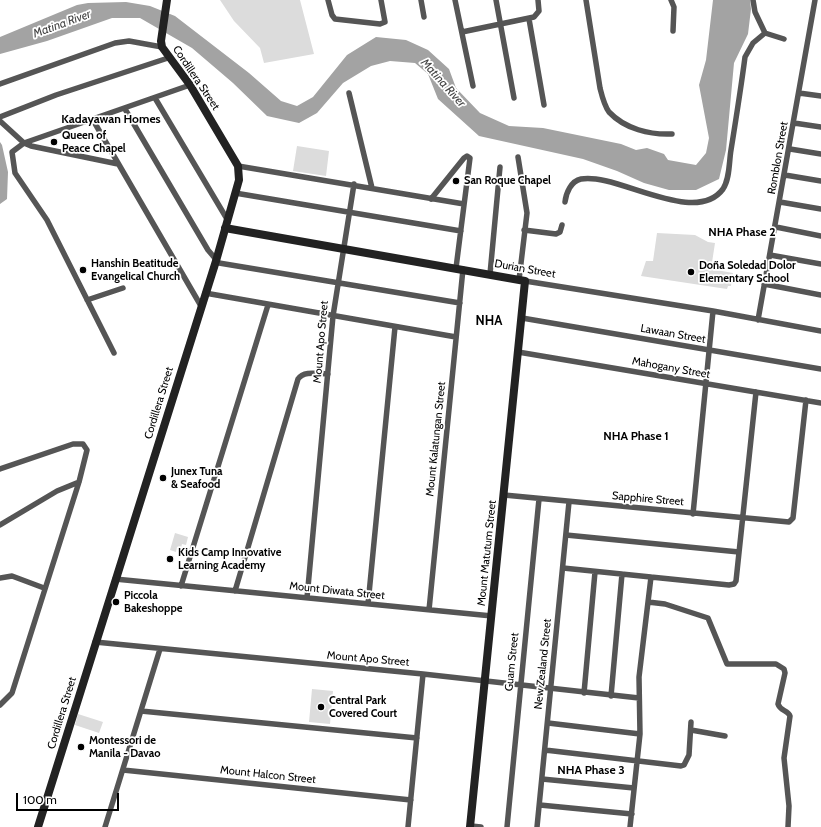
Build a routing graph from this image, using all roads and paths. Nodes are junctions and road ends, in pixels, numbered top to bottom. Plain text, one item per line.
1 (328, 0) edge
2 (381, 0) edge
3 (420, 0) edge
4 (455, 0) edge
5 (496, 0) edge
6 (538, 0) edge
7 (586, 0) edge
8 (671, 0) edge
9 (753, 0) edge
10 (815, 0) edge
11 (166, 3) edge
12 (424, 17) dead end
13 (529, 18) junction
14 (501, 24) junction
15 (673, 31) dead end
16 (462, 32) junction
17 (765, 34) junction
18 (784, 39) dead end
19 (161, 43) junction
20 (168, 58) junction
21 (0, 84) edge
22 (190, 85) junction
23 (473, 86) dead end
24 (349, 93) dead end
25 (799, 93) junction
26 (821, 96) edge
27 (156, 98) junction
28 (514, 98) dead end
29 (544, 105) dead end
30 (125, 109) junction
31 (0, 116) edge
32 (93, 120) junction
33 (0, 121) edge
34 (794, 123) junction
35 (821, 127) edge
36 (672, 134) dead end
37 (24, 143) junction
38 (790, 149) junction
39 (821, 154) edge
40 (518, 157) dead end
41 (118, 164) junction
42 (238, 166) junction
43 (500, 167) dead end
44 (785, 175) junction
45 (821, 181) edge
46 (354, 184) junction
47 (372, 188) junction
48 (235, 193) junction
49 (431, 199) junction
50 (565, 202) dead end
51 (780, 202) junction
52 (464, 204) junction
53 (821, 209) edge
54 (350, 212) junction
55 (227, 219) junction
56 (562, 225) dead end
57 (776, 227) junction
58 (225, 228) junction
59 (524, 230) junction
60 (461, 231) junction
61 (821, 236) edge
62 (343, 249) junction
63 (770, 255) junction
64 (216, 261) junction
65 (821, 264) edge
66 (460, 268) junction
67 (490, 274) junction
68 (522, 280) junction
69 (337, 283) junction
70 (764, 284) junction
71 (123, 288) dead end
72 (205, 293) junction
73 (821, 295) edge
74 (87, 300) junction
75 (460, 303) junction
76 (268, 305) junction
77 (201, 306) junction
78 (713, 311) junction
79 (333, 316) junction
80 (522, 318) junction
81 (758, 320) junction
82 (395, 327) junction
83 (821, 331) edge
84 (456, 337) junction
85 (709, 350) junction
86 (518, 352) junction
87 (114, 353) dead end
88 (821, 369) edge
89 (328, 374) junction
90 (705, 384) junction
91 (756, 392) junction
92 (806, 400) junction
93 (821, 403) edge
94 (0, 469) edge
95 (78, 482) junction
96 (504, 495) junction
97 (539, 499) junction
98 (569, 502) junction
99 (693, 514) junction
100 (742, 518) junction
101 (0, 525) edge
102 (566, 535) junction
103 (739, 552) junction
104 (563, 568) junction
105 (595, 572) junction
106 (622, 574) junction
107 (651, 577) junction
108 (0, 578) edge
109 (115, 579) junction
110 (181, 586) junction
111 (44, 588) junction
112 (235, 591) junction
113 (307, 598) junction
114 (648, 602) junction
115 (368, 604) junction
116 (429, 610) junction
117 (492, 616) junction
118 (95, 642) junction
119 (160, 649) junction
120 (423, 674) junction
121 (485, 681) junction
122 (519, 685) junction
123 (551, 689) junction
124 (584, 693) junction
125 (611, 696) junction
126 (639, 698) junction
127 (0, 705) edge
128 (141, 711) junction
129 (691, 722) dead end
130 (548, 723) junction
131 (691, 730) junction
132 (640, 734) junction
133 (725, 736) dead end
134 (417, 738) junction
135 (545, 750) junction
136 (637, 761) junction
137 (123, 770) junction
138 (542, 779) junction
139 (634, 788) junction
140 (411, 800) junction
141 (540, 805) junction
142 (632, 814) junction
143 (471, 826) edge
144 (38, 827) edge
145 (104, 827) edge
146 (408, 827) edge
147 (481, 827) edge
148 (506, 827) edge
149 (538, 827) edge
150 (630, 827) edge
151 (788, 827) edge

1 - 2 street
3 - 12 street
4 - 16 street
5 - 14 street
6 - 13 street
7 - 36 street
8 - 15 street
9 - 17 street
10 - 25 street, Romblon Street
11 - 19 street, Cordillera Street
13 - 14 street
13 - 29 street
14 - 16 street
14 - 28 street
16 - 23 street
17 - 18 street
17 - 50 street
19 - 20 street, Cordillera Street
19 - 21 street
20 - 22 street, Cordillera Street
20 - 31 street
22 - 27 street
22 - 42 street, Cordillera Street
24 - 47 street
25 - 26 street
25 - 34 street, Romblon Street
27 - 30 street
27 - 55 street
30 - 32 street
30 - 64 street
32 - 37 street
32 - 41 street
33 - 37 street
34 - 35 street
34 - 38 street, Romblon Street
37 - 41 street
37 - 74 street
38 - 39 street
38 - 44 street, Romblon Street
40 - 59 street, Mount Matutum Street
41 - 77 street
42 - 46 street
42 - 48 street, Cordillera Street
43 - 67 street
44 - 45 street
44 - 51 street, Romblon Street
46 - 47 street
46 - 54 street, Mount Apo Street
47 - 49 street
48 - 54 street
48 - 55 street, Cordillera Street
49 - 52 street
49 - 52 street, Mount Kalatungan Street
51 - 53 street
51 - 57 street, Romblon Street
52 - 60 street, Mount Kalatungan Street
54 - 60 street
54 - 62 street, Mount Apo Street
55 - 58 street, Cordillera Street
56 - 59 street
57 - 61 street
57 - 63 street, Romblon Street
58 - 62 street, Durian Street
58 - 64 street, Cordillera Street
59 - 68 street, Mount Matutum Street
60 - 66 street, Mount Kalatungan Street
62 - 66 street, Durian Street
62 - 69 street, Mount Apo Street
63 - 65 street
63 - 70 street, Romblon Street
64 - 69 street
64 - 72 street, Cordillera Street
66 - 67 street, Durian Street
66 - 75 street, Mount Kalatungan Street
67 - 68 street, Durian Street
68 - 78 street, Durian Street
68 - 80 street, Mount Matutum Street
69 - 75 street
69 - 79 street, Mount Apo Street
70 - 73 street
70 - 81 street, Romblon Street
71 - 74 street
72 - 76 street
72 - 77 street, Cordillera Street
74 - 87 street
75 - 84 street, Mount Kalatungan Street
76 - 79 street
76 - 110 street
77 - 109 street, Cordillera Street
78 - 81 street, Durian Street
78 - 85 street
79 - 82 street
79 - 89 street, Mount Apo Street
80 - 85 street, Lawaan Street
80 - 86 street, Mount Matutum Street
81 - 83 street, Durian Street
82 - 84 street
82 - 115 street
84 - 116 street, Mount Kalatungan Street
85 - 88 street, Lawaan Street
85 - 90 street
86 - 90 street, Mahogany Street
86 - 96 street, Mount Matutum Street
89 - 112 street
89 - 113 street, Mount Apo Street
90 - 91 street, Mahogany Street
90 - 99 street
91 - 92 street, Mahogany Street
91 - 100 street
92 - 93 street, Mahogany Street
92 - 100 street, Sapphire Street
94 - 95 street
95 - 101 street
95 - 111 street
96 - 97 street, Sapphire Street
96 - 117 street, Mount Matutum Street
97 - 98 street, Sapphire Street
97 - 122 street, Guam Street
98 - 99 street, Sapphire Street
98 - 102 street, New Zealand Street
99 - 100 street, Sapphire Street
100 - 103 street
102 - 103 street
102 - 104 street, New Zealand Street
103 - 107 street
104 - 105 street
104 - 123 street, New Zealand Street
105 - 106 street
105 - 124 street
106 - 107 street
106 - 125 street
107 - 114 street
108 - 111 street
109 - 110 street, Mount Diwata Street
109 - 118 street, Cordillera Street
110 - 112 street, Mount Diwata Street
111 - 127 street
112 - 113 street, Mount Diwata Street
113 - 115 street, Mount Diwata Street
114 - 126 street
114 - 151 street
115 - 116 street, Mount Diwata Street
116 - 117 street, Mount Diwata Street
117 - 121 street, Mount Matutum Street
118 - 119 street, Mount Apo Street
118 - 144 street, Cordillera Street
119 - 120 street, Mount Apo Street
119 - 128 street
120 - 121 street, Mount Apo Street
120 - 134 street
121 - 122 street, Mount Apo Street
121 - 143 street, Mount Matutum Street
122 - 123 street, Mount Apo Street
122 - 148 street, Guam Street
123 - 124 street, Mount Apo Street
123 - 130 street, New Zealand Street
124 - 125 street, Mount Apo Street
125 - 126 street, Mount Apo Street
126 - 132 street
128 - 134 street
128 - 137 street
129 - 131 street
130 - 132 street
130 - 135 street, New Zealand Street
131 - 133 street
131 - 136 street
132 - 136 street
134 - 140 street
135 - 136 street
135 - 138 street, New Zealand Street
136 - 139 street
137 - 140 street, Mount Halcon Street
137 - 145 street
138 - 139 street
138 - 141 street, New Zealand Street
139 - 142 street
140 - 146 street
141 - 142 street
141 - 149 street, New Zealand Street
142 - 150 street
143 - 147 street

